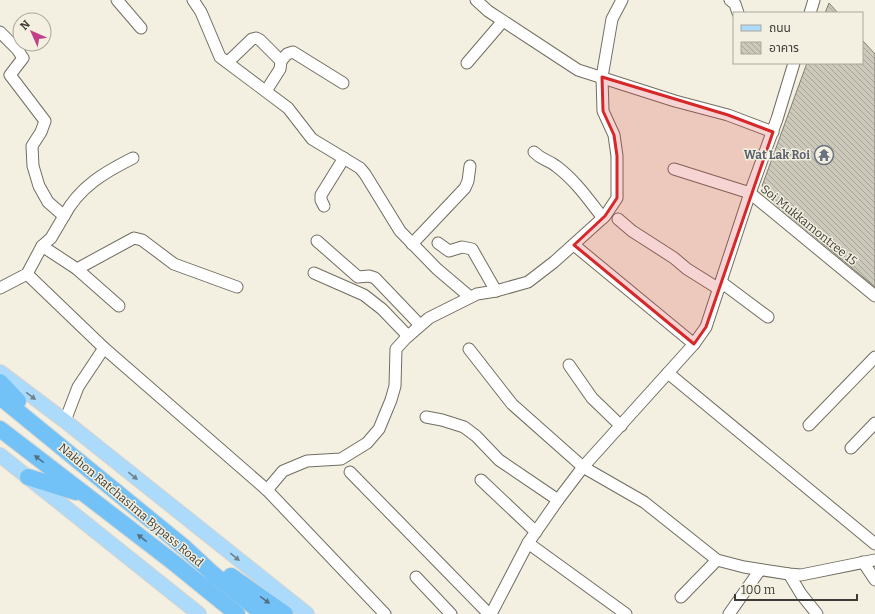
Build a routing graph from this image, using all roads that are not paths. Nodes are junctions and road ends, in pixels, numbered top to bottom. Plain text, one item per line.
1 (117, 0) edge
2 (193, 0) edge
3 (476, 0) edge
4 (622, 0) edge
5 (730, 0) edge
6 (814, 0) edge
7 (738, 12) edge
8 (810, 12) edge
9 (503, 21) junction
10 (141, 28) dead end
11 (0, 32) edge
12 (281, 61) junction
13 (228, 62) junction
14 (467, 63) dead end
15 (794, 64) edge
16 (602, 77) junction
17 (343, 83) dead end
18 (266, 92) junction
19 (773, 132) junction
20 (534, 152) dead end
21 (133, 158) dead end
22 (344, 158) junction
23 (470, 166) dead end
24 (674, 170) dead end
25 (750, 193) junction
26 (324, 206) dead end
27 (64, 216) junction
28 (602, 218) junction
29 (618, 219) dead end
30 (317, 241) dead end
31 (438, 243) dead end
32 (412, 244) junction
33 (574, 245) junction
34 (42, 246) junction
35 (77, 269) junction
36 (314, 273) dead end
37 (27, 274) junction
38 (720, 285) junction
39 (237, 287) dead end
40 (0, 288) edge
41 (496, 291) junction
42 (875, 296) edge
43 (470, 297) junction
44 (119, 306) dead end
45 (768, 317) dead end
46 (420, 325) junction
47 (408, 336) junction
48 (694, 344) junction
49 (104, 348) junction
50 (469, 349) dead end
51 (875, 357) edge
52 (569, 365) dead end
53 (0, 372) edge
54 (668, 373) junction
55 (0, 382) edge
56 (0, 397) edge
57 (426, 417) dead end
58 (65, 420) junction
59 (875, 423) edge
60 (809, 425) dead end
61 (621, 426) junction
62 (0, 429) edge
63 (60, 445) junction
64 (851, 448) dead end
65 (0, 455) edge
66 (583, 467) junction
67 (350, 472) dead end
68 (28, 477) junction
69 (481, 480) dead end
70 (267, 490) junction
71 (87, 496) junction
72 (558, 500) junction
73 (536, 532) junction
74 (528, 543) junction
75 (875, 544) edge
76 (185, 548) junction
77 (717, 560) junction
78 (875, 560) edge
79 (173, 562) junction
80 (863, 562) junction
81 (760, 570) junction
82 (789, 574) junction
83 (416, 578) dead end
84 (875, 580) edge
85 (682, 597) dead end
86 (199, 614) edge
87 (223, 614) edge
88 (237, 614) edge
89 (262, 614) edge
90 (285, 614) edge
91 (307, 614) edge
92 (385, 614) edge
93 (451, 614) edge
94 (490, 614) edge
95 (626, 614) edge
96 (729, 614) edge
97 (817, 614) edge

1 - 10 street
2 - 13 street
3 - 9 street
4 - 16 street
5 - 7 street
6 - 8 street
9 - 14 street
9 - 16 street
11 - 27 street
12 - 13 street
12 - 17 street
12 - 18 street
13 - 18 street
15 - 19 street
16 - 19 street
16 - 28 street
18 - 22 street
19 - 25 street
20 - 28 street
21 - 27 street
22 - 26 street
22 - 32 street
23 - 32 street
24 - 25 street, Soi Mukkamontree 15
25 - 38 street
25 - 42 street, Soi Mukkamontree 15
27 - 34 street
28 - 33 street
29 - 38 street
30 - 46 street
31 - 41 street
32 - 43 street
33 - 41 street
33 - 48 street
34 - 35 street
34 - 37 street
35 - 39 street
35 - 44 street
36 - 47 street
37 - 40 street
37 - 49 street
38 - 45 street
38 - 48 street
41 - 43 street
43 - 46 street
46 - 47 street
47 - 70 street
48 - 54 street
49 - 58 street
49 - 70 street
50 - 66 street
51 - 60 street
52 - 61 street
53 -> 58 main road
54 - 61 street
54 - 75 street
55 - 63 highway
56 - 63 highway, Nakhon Ratchasima Bypass Road
57 - 72 street
58 -> 91 main road
59 - 64 street
61 - 66 street
71 -> 62 highway, Nakhon Ratchasima Bypass Road
63 - 76 highway, Nakhon Ratchasima Bypass Road
65 - 68 main road
66 - 72 street
66 - 77 street
67 - 94 street
68 - 71 highway
68 - 86 main road
69 - 73 street
70 - 92 street
79 -> 71 highway, Nakhon Ratchasima Bypass Road
72 - 73 street
73 - 74 street
74 - 94 street
74 - 95 street
76 - 89 highway, Nakhon Ratchasima Bypass Road
76 -> 90 highway
77 - 81 street
77 - 85 street
78 - 80 street
79 - 87 highway
79 - 88 highway, Nakhon Ratchasima Bypass Road
80 - 82 street
80 - 84 street
81 - 82 street
81 - 96 street
82 - 97 street
83 - 93 street

